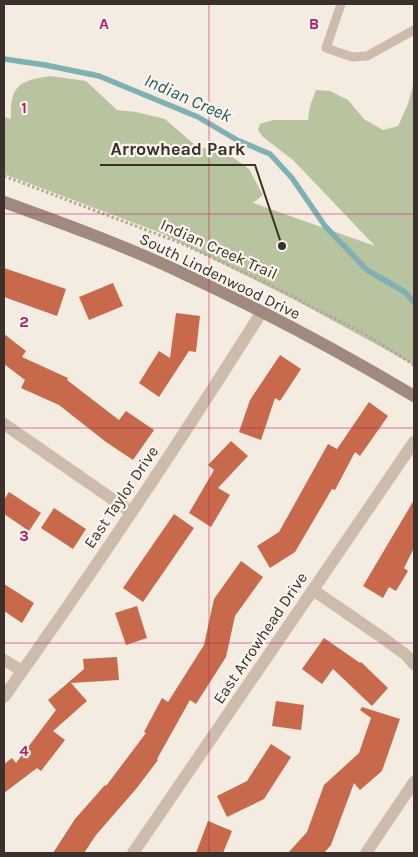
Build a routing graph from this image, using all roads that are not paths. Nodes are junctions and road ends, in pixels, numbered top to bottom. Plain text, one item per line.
1 (341, 4) edge
2 (414, 30) edge
3 (4, 202) edge
4 (261, 313) junction
5 (414, 396) edge
6 (4, 424) edge
7 (414, 442) edge
8 (131, 512) junction
9 (313, 590) junction
10 (4, 660) edge
11 (414, 664) edge
12 (22, 672) junction
13 (4, 696) edge
14 (414, 782) edge
15 (134, 853) edge
16 (366, 853) edge

1 - 2 lane
3 - 4 street, South Lindenwood Drive
4 - 5 street, South Lindenwood Drive
4 - 8 street, East Taylor Drive
6 - 8 street
7 - 9 street, East Arrowhead Drive
8 - 12 street, East Taylor Drive
9 - 11 street
9 - 15 street, East Arrowhead Drive
10 - 12 street
12 - 13 street, East Taylor Drive
14 - 16 street

